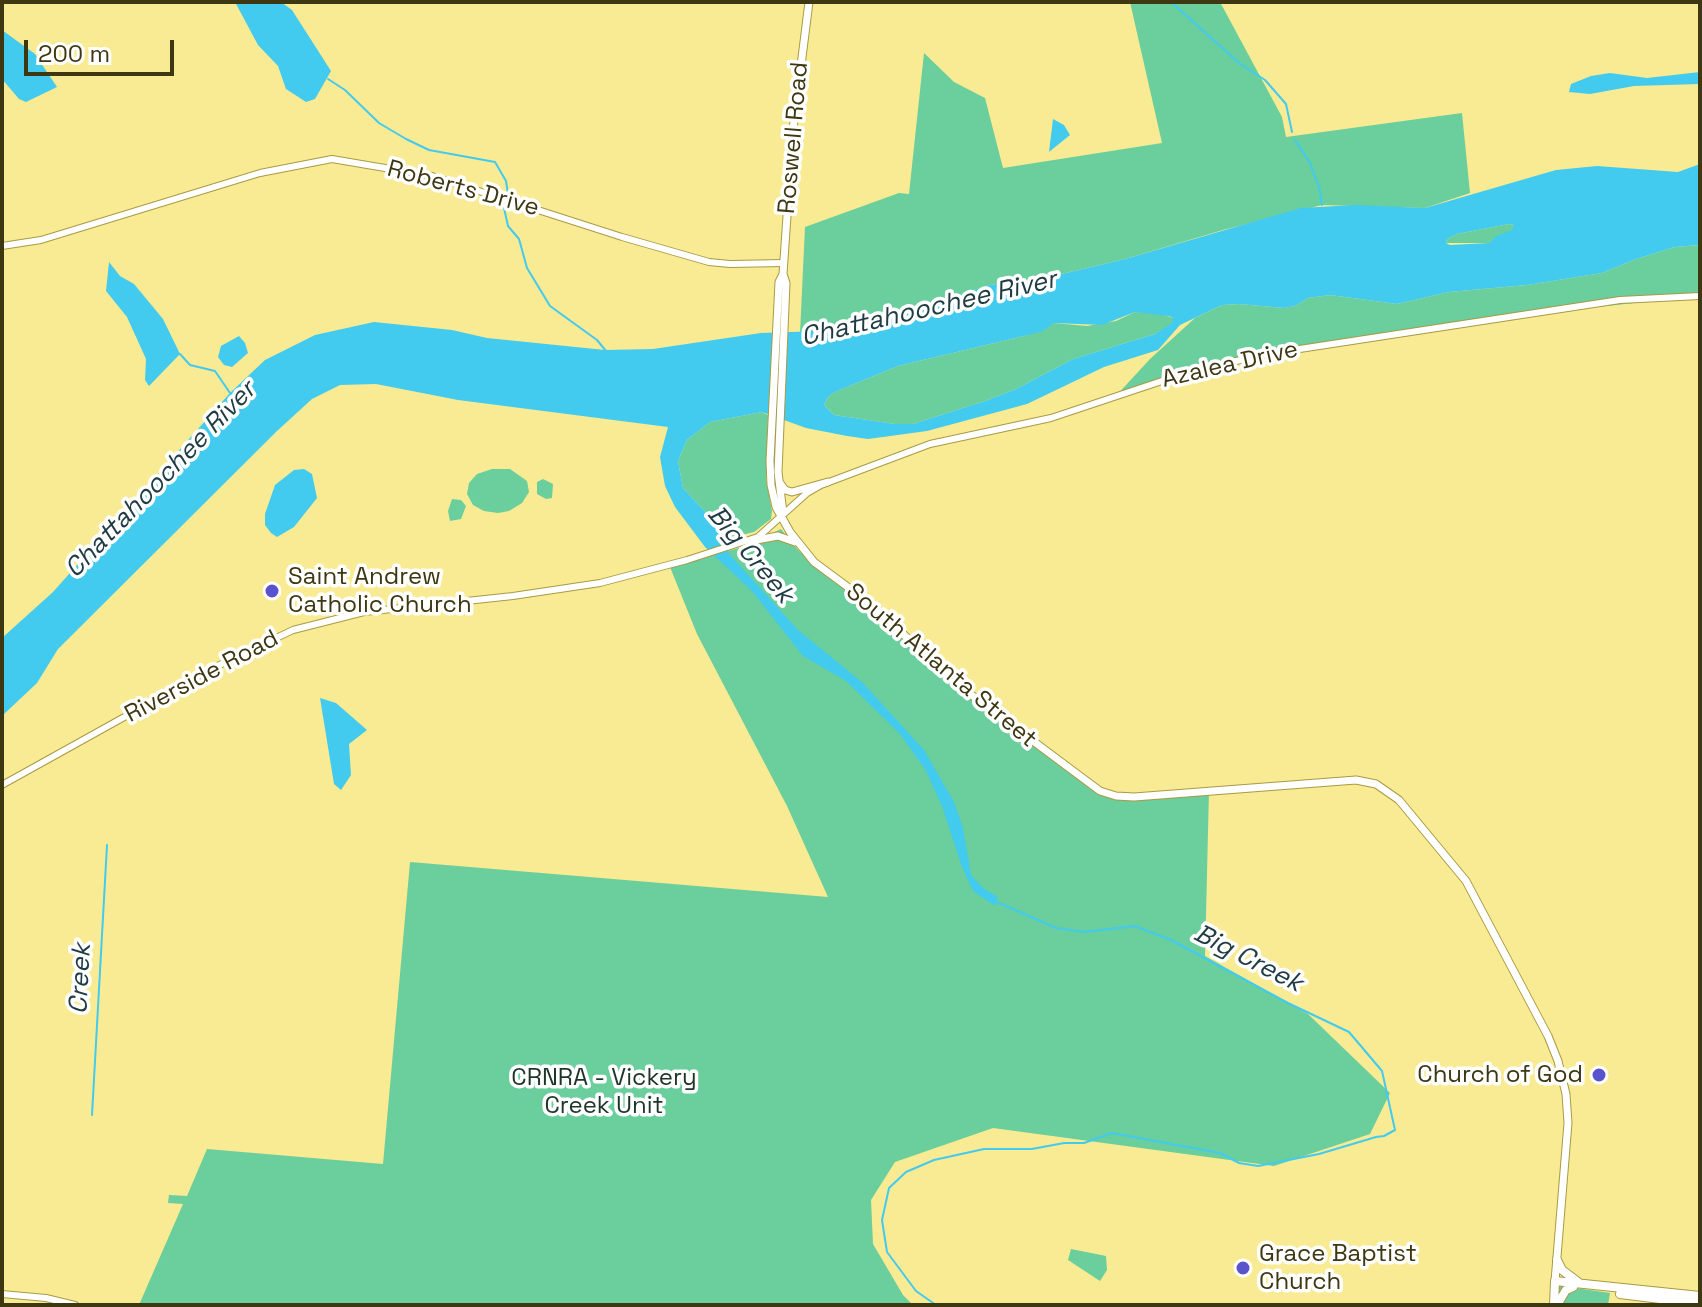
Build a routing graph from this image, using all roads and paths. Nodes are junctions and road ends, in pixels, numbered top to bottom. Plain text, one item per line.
1 (809, 2) edge
2 (2, 246) edge
3 (784, 263) junction
4 (1700, 296) edge
5 (774, 463) junction
6 (778, 481) junction
7 (828, 482) junction
8 (783, 516) junction
9 (751, 541) junction
10 (800, 547) junction
11 (2, 785) edge
12 (1557, 1260) junction
13 (1555, 1283) junction
14 (1586, 1284) junction
15 (1573, 1287) junction
16 (2, 1294) edge
17 (1700, 1296) edge
18 (1700, 1304) edge
19 (75, 1305) edge
20 (1556, 1305) edge

1 - 3 main road, Roswell Road
2 - 3 street, Roberts Drive
3 - 5 main road, Roswell Road
4 - 7 street, Azalea Drive
5 - 6 main road, South Atlanta Street
5 - 8 main road, South Atlanta Street
6 - 7 main road
6 - 8 main road, South Atlanta Street
7 - 8 street, Azalea Drive
8 - 9 street, Riverside Road
8 - 10 main road, South Atlanta Street
9 - 10 main road
9 - 11 street, Riverside Road
10 - 12 main road, South Atlanta Street
12 - 13 main road, South Atlanta Street
12 - 14 highway
13 - 14 highway
13 - 15 highway
13 - 20 highway
14 - 17 highway
15 - 18 highway
15 - 20 highway
16 - 19 street

